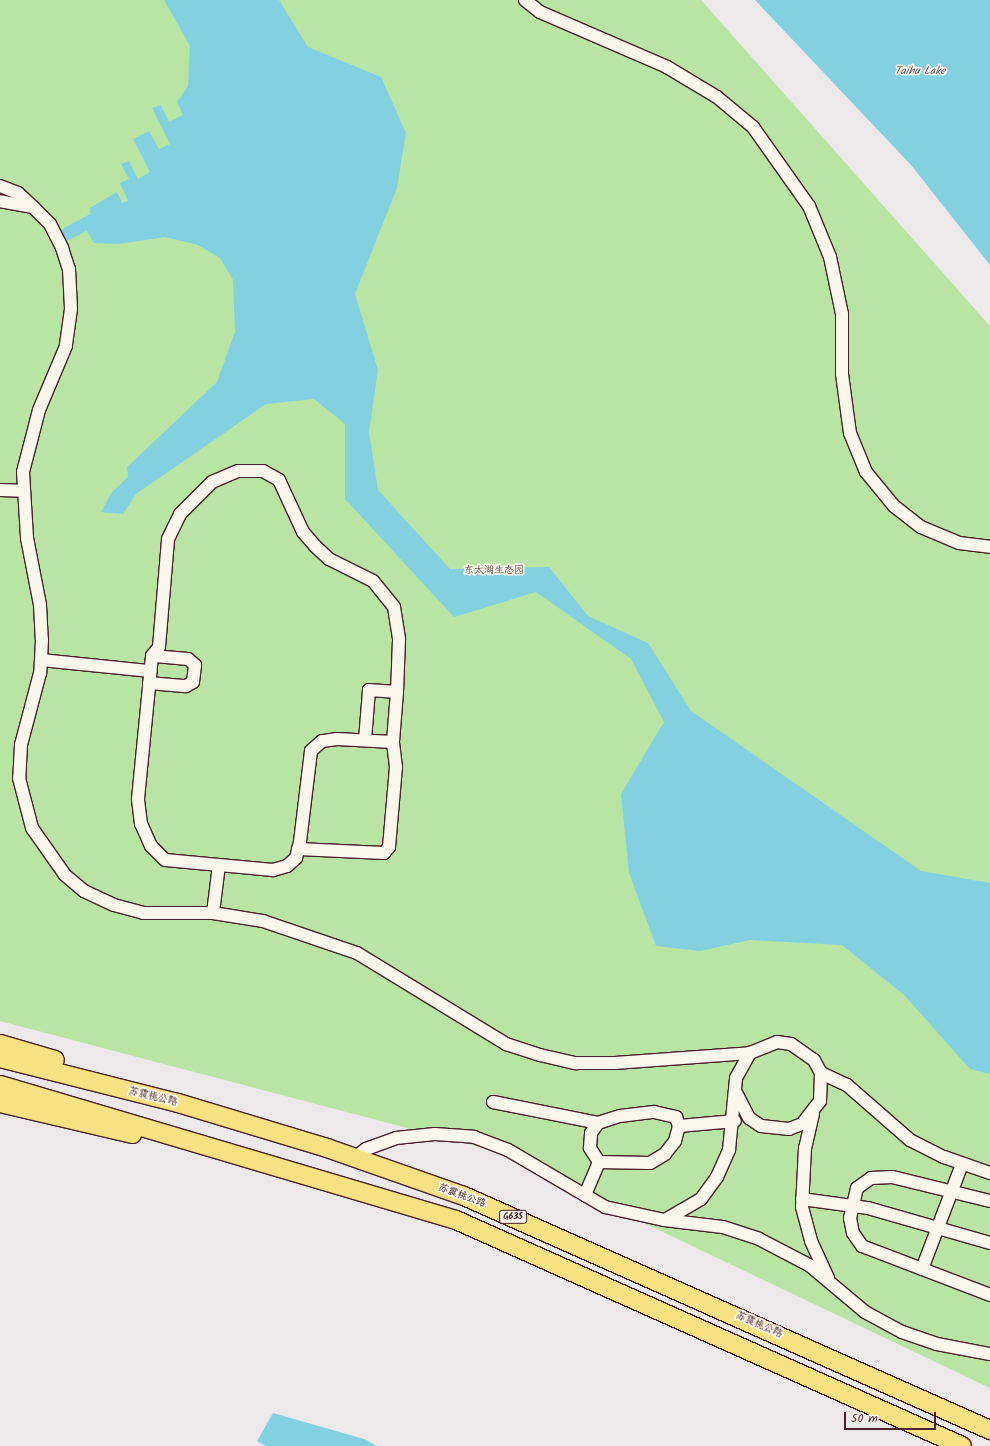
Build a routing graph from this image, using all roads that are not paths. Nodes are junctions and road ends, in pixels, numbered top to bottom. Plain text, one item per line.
1 (525, 0) edge
2 (0, 186) edge
3 (0, 201) edge
4 (33, 207) junction
5 (0, 490) edge
6 (23, 491) junction
7 (990, 546) edge
8 (152, 656) junction
9 (41, 660) junction
10 (150, 677) junction
11 (397, 692) junction
12 (365, 740) junction
13 (393, 742) junction
14 (298, 849) junction
15 (219, 865) junction
16 (213, 913) junction
17 (0, 1044) edge
18 (750, 1053) junction
19 (0, 1058) edge
20 (821, 1072) junction
21 (0, 1085) edge
22 (736, 1092) junction
23 (493, 1102) dead end
24 (0, 1103) edge
25 (813, 1114) junction
26 (228, 1118) junction
27 (735, 1121) junction
28 (598, 1123) junction
29 (679, 1126) junction
30 (354, 1158) junction
31 (599, 1162) junction
32 (271, 1164) junction
33 (962, 1164) junction
34 (990, 1173) edge
35 (953, 1192) junction
36 (585, 1195) junction
37 (802, 1199) junction
38 (990, 1201) edge
39 (852, 1206) junction
40 (664, 1220) junction
41 (938, 1228) junction
42 (990, 1243) edge
43 (922, 1269) junction
44 (837, 1290) junction
45 (990, 1295) edge
46 (990, 1354) edge
47 (990, 1430) edge
48 (962, 1446) edge

1 - 7 street
2 - 4 street
3 - 4 street
4 - 6 street
5 - 6 street
6 - 9 street
8 - 10 street
8 - 10 street
8 - 11 street
9 - 10 street
9 - 16 street
10 - 15 street
11 - 12 street
11 - 13 street
12 - 13 street
12 - 14 street
13 - 14 street
14 - 15 street
15 - 16 street
16 - 18 street
17 - 26 highway
18 - 20 street
18 - 22 street
19 - 26 highway, 苏震桃公路 / G635
20 - 25 street
20 - 33 street
21 - 32 highway, G635
22 - 25 street
22 - 27 street
23 - 28 street
24 - 32 highway
25 - 37 street
26 - 30 highway, 苏震桃公路 / G635
27 - 29 street
27 - 40 street
28 - 29 street
28 - 31 street
29 - 31 street
30 - 36 street
30 - 47 highway, 苏震桃公路 / G635
31 - 36 street
32 - 48 highway, G635
33 - 34 street
33 - 35 street
35 - 38 street
35 - 39 street
35 - 41 street
36 - 40 street
37 - 39 street
37 - 44 street
39 - 41 street
39 - 43 street
40 - 44 street
41 - 42 street
41 - 43 street
43 - 45 street
44 - 46 street

